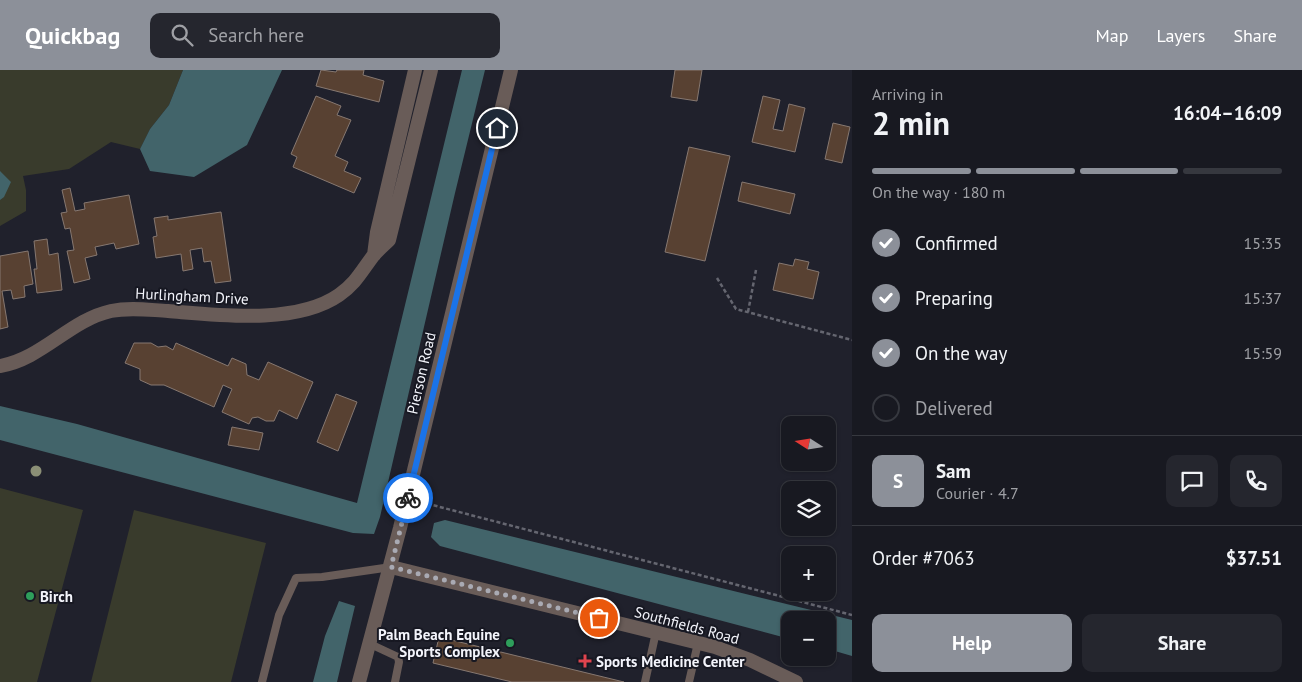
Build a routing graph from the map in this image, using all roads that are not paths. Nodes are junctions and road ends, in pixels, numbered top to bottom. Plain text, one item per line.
1 (415, 70) edge
2 (431, 70) edge
3 (510, 70) edge
4 (374, 255) junction
5 (0, 366) edge
6 (391, 567) junction
7 (656, 632) junction
8 (368, 643) junction
9 (698, 643) junction
10 (262, 682) edge
11 (359, 682) edge
12 (394, 682) edge
13 (645, 682) edge
14 (689, 682) edge
15 (796, 682) edge

1 - 4 street, Hurlingham Drive
2 - 4 street, Hurlingham Drive
3 - 6 street, Pierson Road
4 - 5 street, Hurlingham Drive
6 - 7 street, Southfields Road
6 - 8 street, Pierson Road
6 - 10 lane
7 - 9 street, Southfields Road
7 - 13 lane
8 - 11 street, Pierson Road
8 - 12 lane
9 - 14 lane
9 - 15 street, Southfields Road

